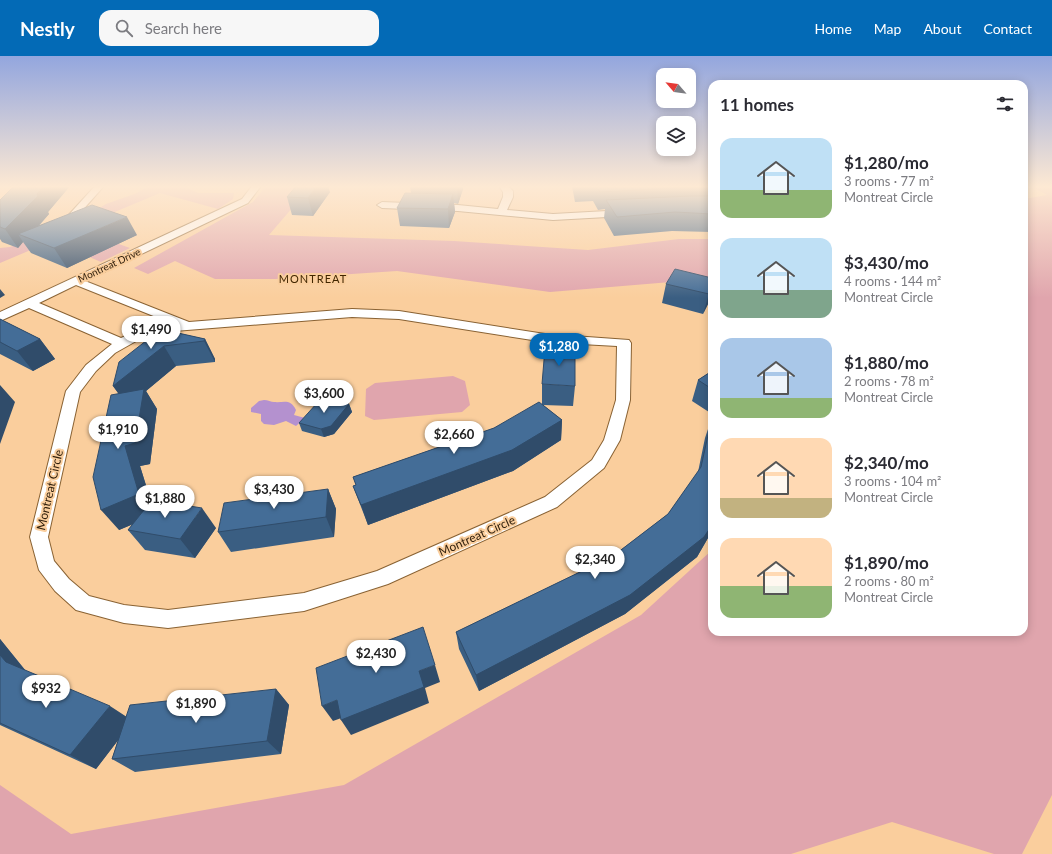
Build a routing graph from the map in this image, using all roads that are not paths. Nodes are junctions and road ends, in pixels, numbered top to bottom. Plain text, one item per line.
1 (198, 223) edge
2 (75, 282) junction
3 (29, 303) junction
4 (0, 317) edge
5 (185, 325) junction
6 (121, 343) junction

1 - 2 street, Montreat Drive
2 - 3 street, Montreat Drive
2 - 5 street, Montreat Circle
3 - 4 street, Montreat Drive
3 - 6 street
5 - 6 street, Montreat Circle
5 - 6 street, Montreat Circle

